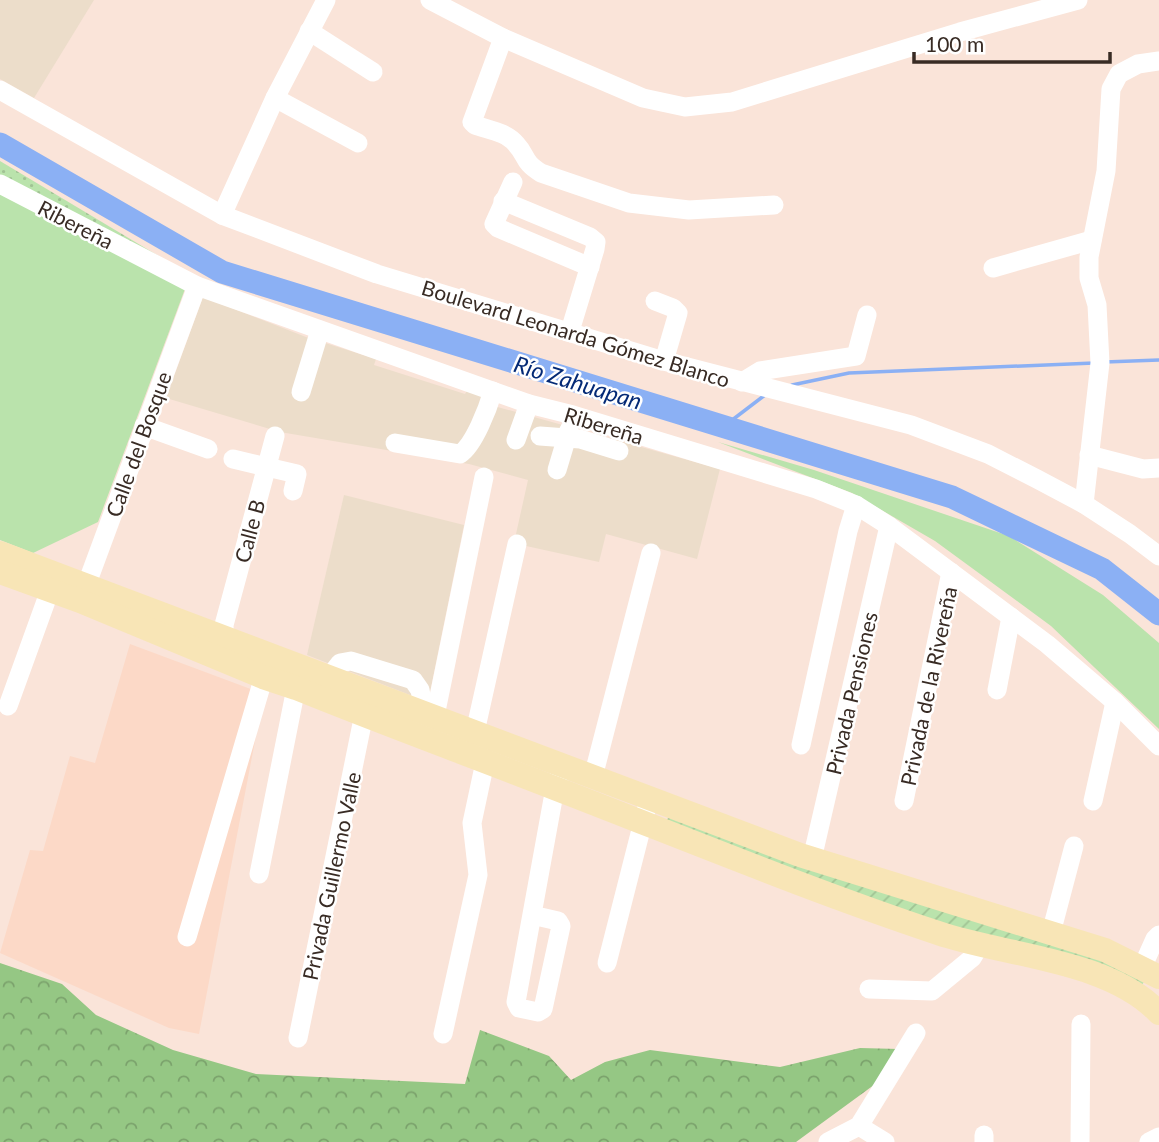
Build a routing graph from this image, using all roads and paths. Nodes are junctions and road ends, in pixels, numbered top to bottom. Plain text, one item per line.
1 (326, 0) edge
2 (430, 0) edge
3 (1078, 0) edge
4 (309, 31) junction
5 (503, 38) junction
6 (1159, 61) edge
7 (373, 72) dead end
8 (0, 90) edge
9 (275, 98) junction
10 (358, 143) dead end
11 (513, 182) dead end
12 (0, 184) edge
13 (503, 201) junction
14 (775, 205) dead end
15 (222, 215) junction
16 (1092, 240) junction
17 (590, 267) junction
18 (992, 268) dead end
19 (197, 286) junction
20 (655, 301) dead end
21 (867, 315) dead end
22 (320, 330) junction
23 (570, 331) junction
24 (664, 361) junction
25 (742, 382) junction
26 (493, 391) junction
27 (301, 392) dead end
28 (529, 404) junction
29 (564, 413) junction
30 (144, 426) junction
31 (275, 436) dead end
32 (551, 437) junction
33 (516, 440) dead end
34 (395, 443) dead end
35 (208, 449) dead end
36 (619, 451) dead end
37 (1089, 455) junction
38 (233, 459) dead end
39 (266, 467) junction
40 (1159, 468) edge
41 (557, 470) dead end
42 (484, 477) dead end
43 (295, 483) dead end
44 (1084, 504) junction
45 (856, 505) junction
46 (889, 526) junction
47 (517, 544) dead end
48 (0, 553) edge
49 (651, 553) dead end
50 (1159, 555) edge
51 (0, 572) edge
52 (951, 572) junction
53 (50, 590) junction
54 (83, 593) junction
55 (1011, 617) junction
56 (219, 643) junction
57 (267, 666) junction
58 (296, 688) junction
59 (997, 690) dead end
60 (1115, 702) junction
61 (8, 706) dead end
62 (364, 714) junction
63 (429, 714) junction
64 (475, 732) junction
65 (801, 745) dead end
66 (1159, 746) edge
67 (485, 762) junction
68 (559, 777) junction
69 (593, 777) junction
70 (904, 801) dead end
71 (1093, 801) dead end
72 (646, 811) junction
73 (1074, 846) dead end
74 (812, 859) junction
75 (259, 874) dead end
76 (533, 915) dead end
77 (1051, 933) junction
78 (1159, 935) edge
79 (187, 937) dead end
80 (990, 947) junction
81 (607, 963) dead end
82 (1151, 972) edge
83 (869, 989) dead end
84 (1157, 1006) edge
85 (1081, 1024) dead end
86 (916, 1033) dead end
87 (443, 1034) dead end
88 (298, 1038) dead end
89 (859, 1126) junction
90 (1159, 1137) edge
91 (828, 1142) edge
92 (885, 1142) edge
93 (1080, 1142) edge
94 (1149, 1142) edge

1 - 4 street
2 - 5 street
3 - 5 street
4 - 7 street
4 - 9 street
5 - 14 street
6 - 16 street
8 - 15 street, Boulevard Leonarda Gómez Blanco
9 - 10 street
9 - 15 street
11 - 13 street
12 - 19 street, Ribereña
13 - 17 street
13 - 17 street
15 - 23 street, Boulevard Leonarda Gómez Blanco
16 - 18 street
16 - 37 street
17 - 23 street
19 - 22 street, Ribereña
19 - 30 street, Calle del Bosque
20 - 24 street
21 - 25 street
22 - 26 street, Ribereña
22 - 27 street
23 - 24 street, Boulevard Leonarda Gómez Blanco
24 - 25 street, Boulevard Leonarda Gómez Blanco
25 - 44 street, Boulevard Leonarda Gómez Blanco
26 - 28 street, Ribereña
26 - 34 street
28 - 29 street, Ribereña
28 - 33 street
29 - 32 street
29 - 45 street, Ribereña
30 - 35 street
30 - 54 street, Calle del Bosque
31 - 39 street, Calle B
32 - 36 street
32 - 41 street
37 - 40 street
37 - 44 street
38 - 39 street
39 - 43 street
39 - 56 street, Calle B
42 - 63 street
44 - 50 street, Boulevard Leonarda Gómez Blanco
45 - 46 street, Ribereña
45 - 65 street
46 - 52 street, Ribereña
46 - 74 street, Privada Pensiones
47 - 64 street
48 - 54 main road
49 - 69 street
51 - 53 main road
52 - 55 street, Ribereña
52 - 70 street, Privada de la Rivereña
53 - 54 main road
53 - 61 street
54 - 56 main road
55 - 59 street
55 - 60 street, Ribereña
56 - 57 main road
57 - 58 main road
57 - 63 main road
57 - 79 street
58 - 62 main road
58 - 75 street
60 - 66 street, Ribereña
60 - 71 street
62 - 67 main road
62 - 88 street, Privada Guillermo Valle
63 - 64 main road
64 - 68 main road
67 - 68 main road
67 - 87 street
68 - 69 main road
68 - 72 main road
68 - 76 street
69 - 72 main road
72 - 74 main road
72 - 80 main road
72 - 81 street
73 - 77 street
74 - 77 main road
77 - 82 main road
78 - 82 street
80 - 83 street
80 - 84 main road
85 - 93 street
86 - 89 street
89 - 91 street
89 - 92 street
90 - 94 street

